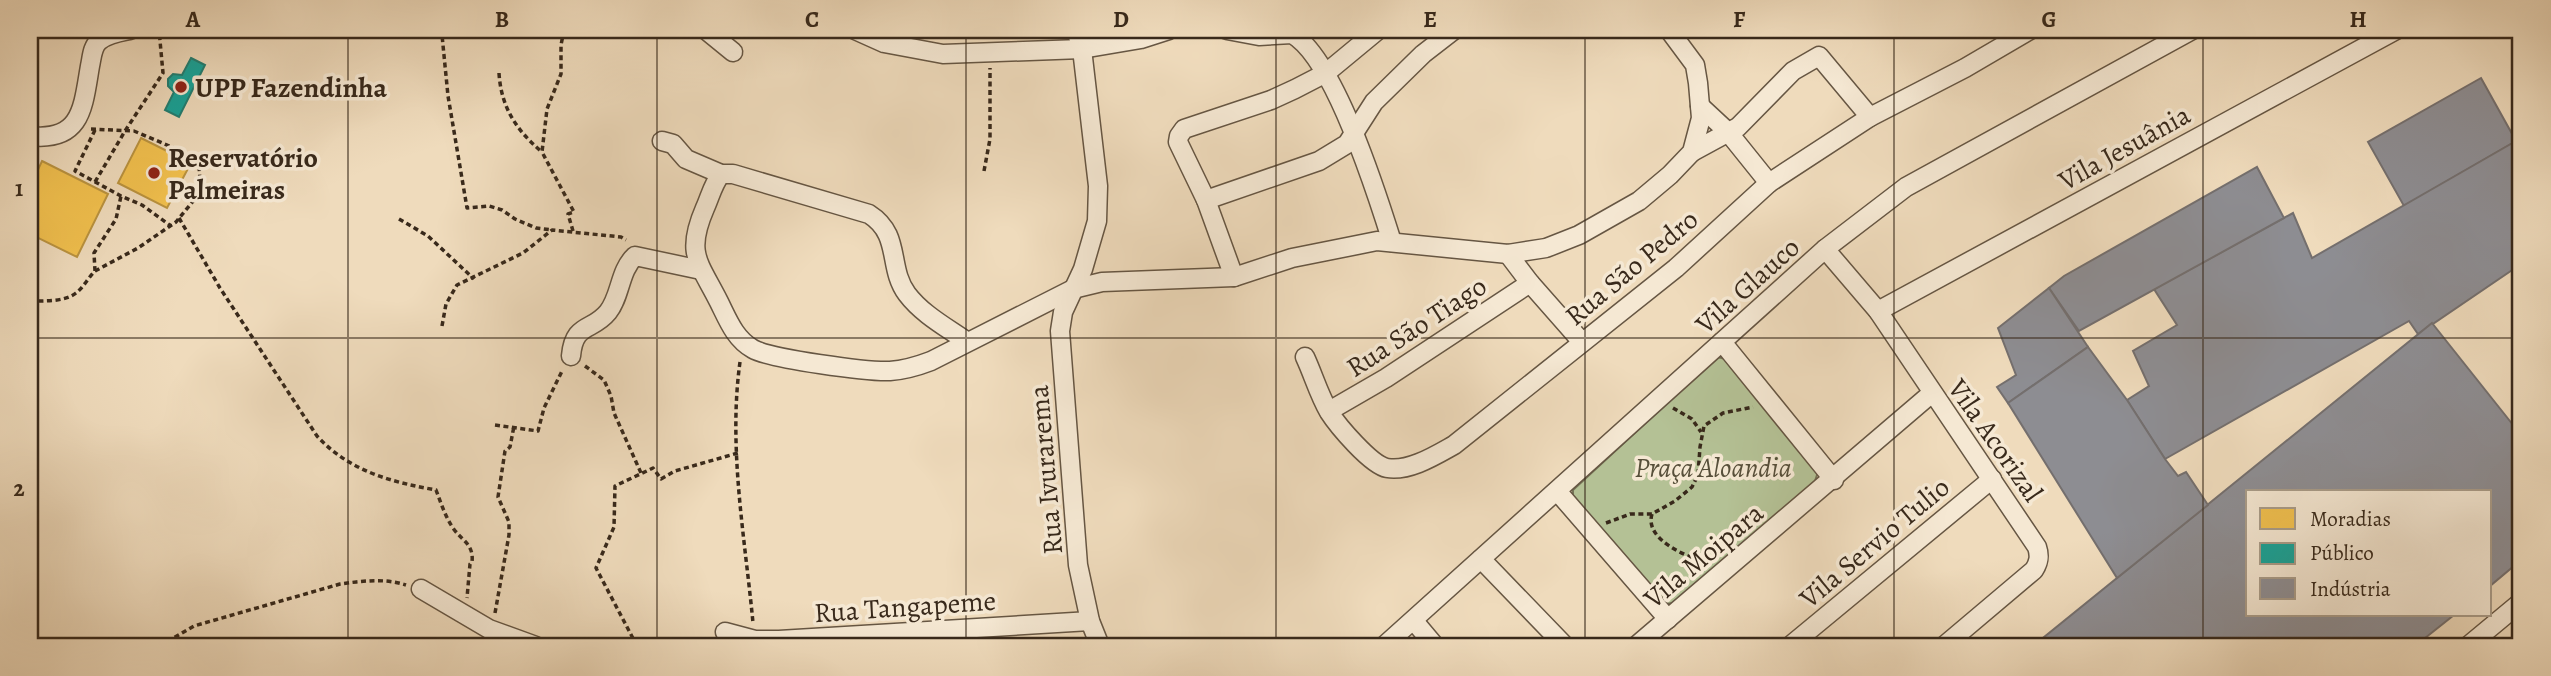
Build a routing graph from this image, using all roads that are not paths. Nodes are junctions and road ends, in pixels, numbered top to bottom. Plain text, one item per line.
1 (130, 30) edge
2 (706, 30) edge
3 (855, 30) edge
4 (1076, 30) edge
5 (1169, 30) edge
6 (1227, 30) edge
7 (1378, 30) edge
8 (1454, 30) edge
9 (1670, 30) edge
10 (2030, 30) edge
11 (2192, 30) edge
12 (2391, 31) edge
13 (1082, 49) junction
14 (733, 52) dead end
15 (1325, 73) junction
16 (1700, 106) junction
17 (1870, 117) junction
18 (1727, 132) junction
19 (30, 136) edge
20 (1355, 136) junction
21 (662, 141) dead end
22 (1692, 152) junction
23 (721, 174) junction
24 (1769, 183) junction
25 (1206, 200) junction
26 (1392, 242) junction
27 (1825, 249) junction
28 (1508, 254) junction
29 (701, 270) junction
30 (1234, 277) junction
31 (1530, 283) junction
32 (1073, 289) junction
33 (1878, 311) junction
34 (966, 341) junction
35 (1582, 342) junction
36 (1723, 342) junction
37 (571, 356) road end
38 (1305, 356) dead end
39 (1932, 393) junction
40 (1329, 411) junction
41 (1992, 479) junction
42 (1833, 480) junction
43 (1557, 492) junction
44 (1481, 559) junction
45 (421, 589) road end
46 (2521, 603) edge
47 (1668, 619) junction
48 (1090, 621) junction
49 (1414, 621) junction
50 (725, 632) dead end
51 (536, 646) edge
52 (1100, 646) edge
53 (1384, 646) edge
54 (1435, 646) edge
55 (1565, 646) edge
56 (1636, 646) edge
57 (1790, 646) edge
58 (1944, 646) edge
59 (2468, 646) edge

1 - 19 street
2 - 14 street
3 - 13 street
4 - 13 street, Rua Ivurarema
5 - 13 street
6 - 15 street
7 - 15 street
8 - 20 street
9 - 16 street
10 - 17 street, Rua São Pedro
11 - 27 street, Vila Glauco
12 - 33 street, Vila Jesuânia
13 - 32 street, Rua Ivurarema
15 - 20 street
15 - 25 street
16 - 18 street
16 - 22 street
17 - 18 street
17 - 24 street, Rua São Pedro
18 - 22 street
18 - 24 street
20 - 25 street
20 - 26 street
21 - 23 street
22 - 28 street
23 - 29 street
23 - 34 street
24 - 35 street, Rua São Pedro
25 - 30 street
26 - 28 street
26 - 30 street
27 - 33 street, Vila Acorizal
27 - 36 street, Vila Glauco
28 - 31 street
29 - 34 street
29 - 37 street
30 - 32 street
31 - 35 street
31 - 40 street, Rua São Tiago
32 - 34 street
32 - 48 street, Rua Ivurarema
33 - 39 street, Vila Acorizal
35 - 40 street, Rua São Pedro
36 - 42 street
36 - 43 street, Vila Glauco
38 - 40 street, Rua São Pedro
39 - 41 street, Vila Acorizal
39 - 42 street, Vila Moipara
41 - 57 street, Vila Servio Tulio
41 - 58 street, Vila Acorizal
42 - 47 street, Vila Moipara
43 - 44 street, Vila Glauco
43 - 47 street
44 - 49 street, Vila Glauco
44 - 55 street
45 - 51 street
46 - 59 street
47 - 56 street, Vila Moipara
48 - 50 street, Rua Tangapeme
48 - 52 street, Rua Ivurarema
49 - 53 street, Vila Glauco
49 - 54 street

